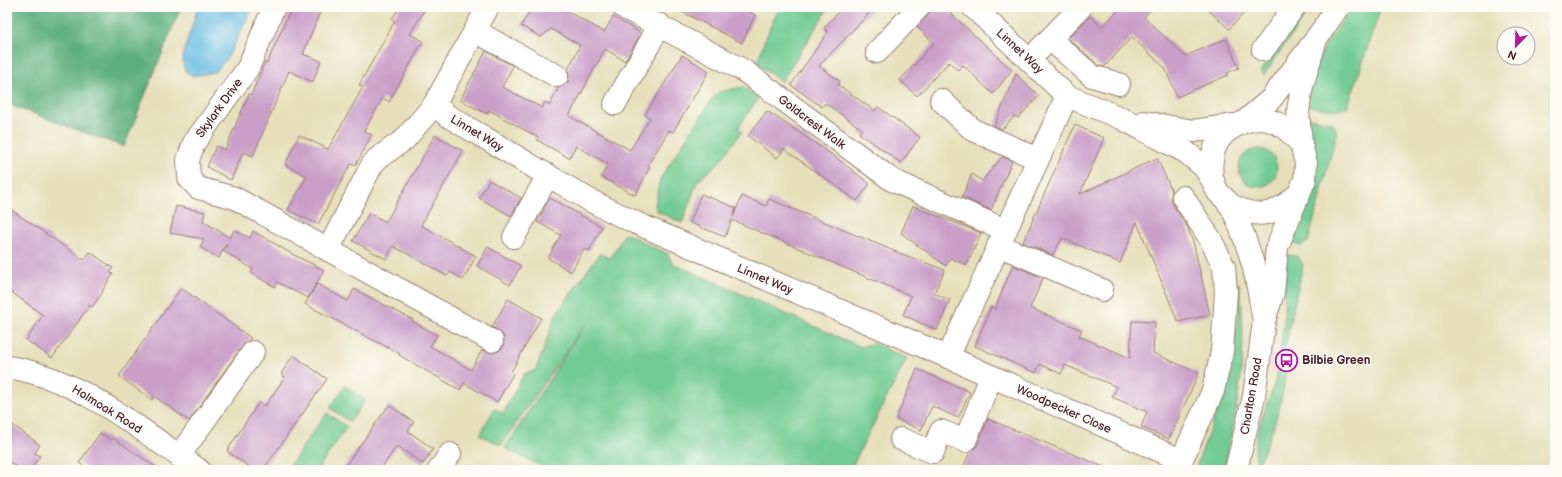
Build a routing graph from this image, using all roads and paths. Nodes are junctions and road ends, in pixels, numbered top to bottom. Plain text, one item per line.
1 (274, 7) edge
2 (488, 7) edge
3 (623, 7) edge
4 (919, 7) edge
5 (973, 7) edge
6 (1081, 7) edge
7 (1294, 7) edge
8 (1338, 7) edge
9 (660, 25) junction
10 (475, 31) junction
11 (1050, 39) junction
12 (1316, 39) junction
13 (1263, 50) dead end
14 (878, 52) dead end
15 (1030, 60) junction
16 (557, 76) dead end
17 (1119, 84) dead end
18 (1067, 96) junction
19 (941, 100) dead end
20 (615, 104) dead end
21 (434, 105) junction
22 (1121, 118) junction
23 (1239, 123) junction
24 (1300, 144) junction
25 (1038, 158) junction
26 (548, 175) junction
27 (1214, 183) junction
28 (1297, 195) junction
29 (1183, 197) dead end
30 (1229, 204) junction
31 (514, 237) dead end
32 (1002, 237) junction
33 (328, 250) junction
34 (1102, 290) dead end
35 (1264, 321) junction
36 (492, 341) dead end
37 (253, 352) dead end
38 (948, 357) junction
39 (7, 367) edge
40 (991, 377) junction
41 (901, 439) dead end
42 (179, 456) junction
43 (1179, 465) edge
44 (199, 470) edge
45 (1236, 470) edge

1 - 33 street, Skylark Drive
2 - 10 street
3 - 9 street, Goldcrest Walk
4 - 14 street
5 - 15 street, Linnet Way
6 - 11 street
7 - 13 street
8 - 12 street, Charlton Road
9 - 20 street
9 - 32 street, Goldcrest Walk
10 - 16 street
10 - 21 street
11 - 15 street
11 - 17 street
12 - 23 street, Charlton Road
12 - 24 street, Charlton Road
15 - 18 street, Linnet Way
18 - 22 street, Linnet Way
18 - 25 street
19 - 25 street
21 - 26 street, Linnet Way
21 - 33 street
22 - 23 street, Linnet Way
22 - 27 street, Linnet Way
23 - 24 street, Charlton Road
23 - 27 street, Charlton Road
24 - 28 street, Charlton Road
25 - 32 street
26 - 31 street
26 - 38 street, Linnet Way
27 - 30 street, Charlton Road
28 - 30 street, Charlton Road
28 - 35 street, Charlton Road
29 - 43 street, Woodpecker Close
30 - 35 street, Charlton Road
32 - 34 street, Goldcrest Walk
32 - 38 street
33 - 36 street, Skylark Drive
35 - 45 street, Charlton Road
37 - 42 street
38 - 40 street, Woodpecker Close
39 - 42 street, Holmoak Road
40 - 41 street
40 - 43 street, Woodpecker Close
42 - 44 street, Holmoak Road

